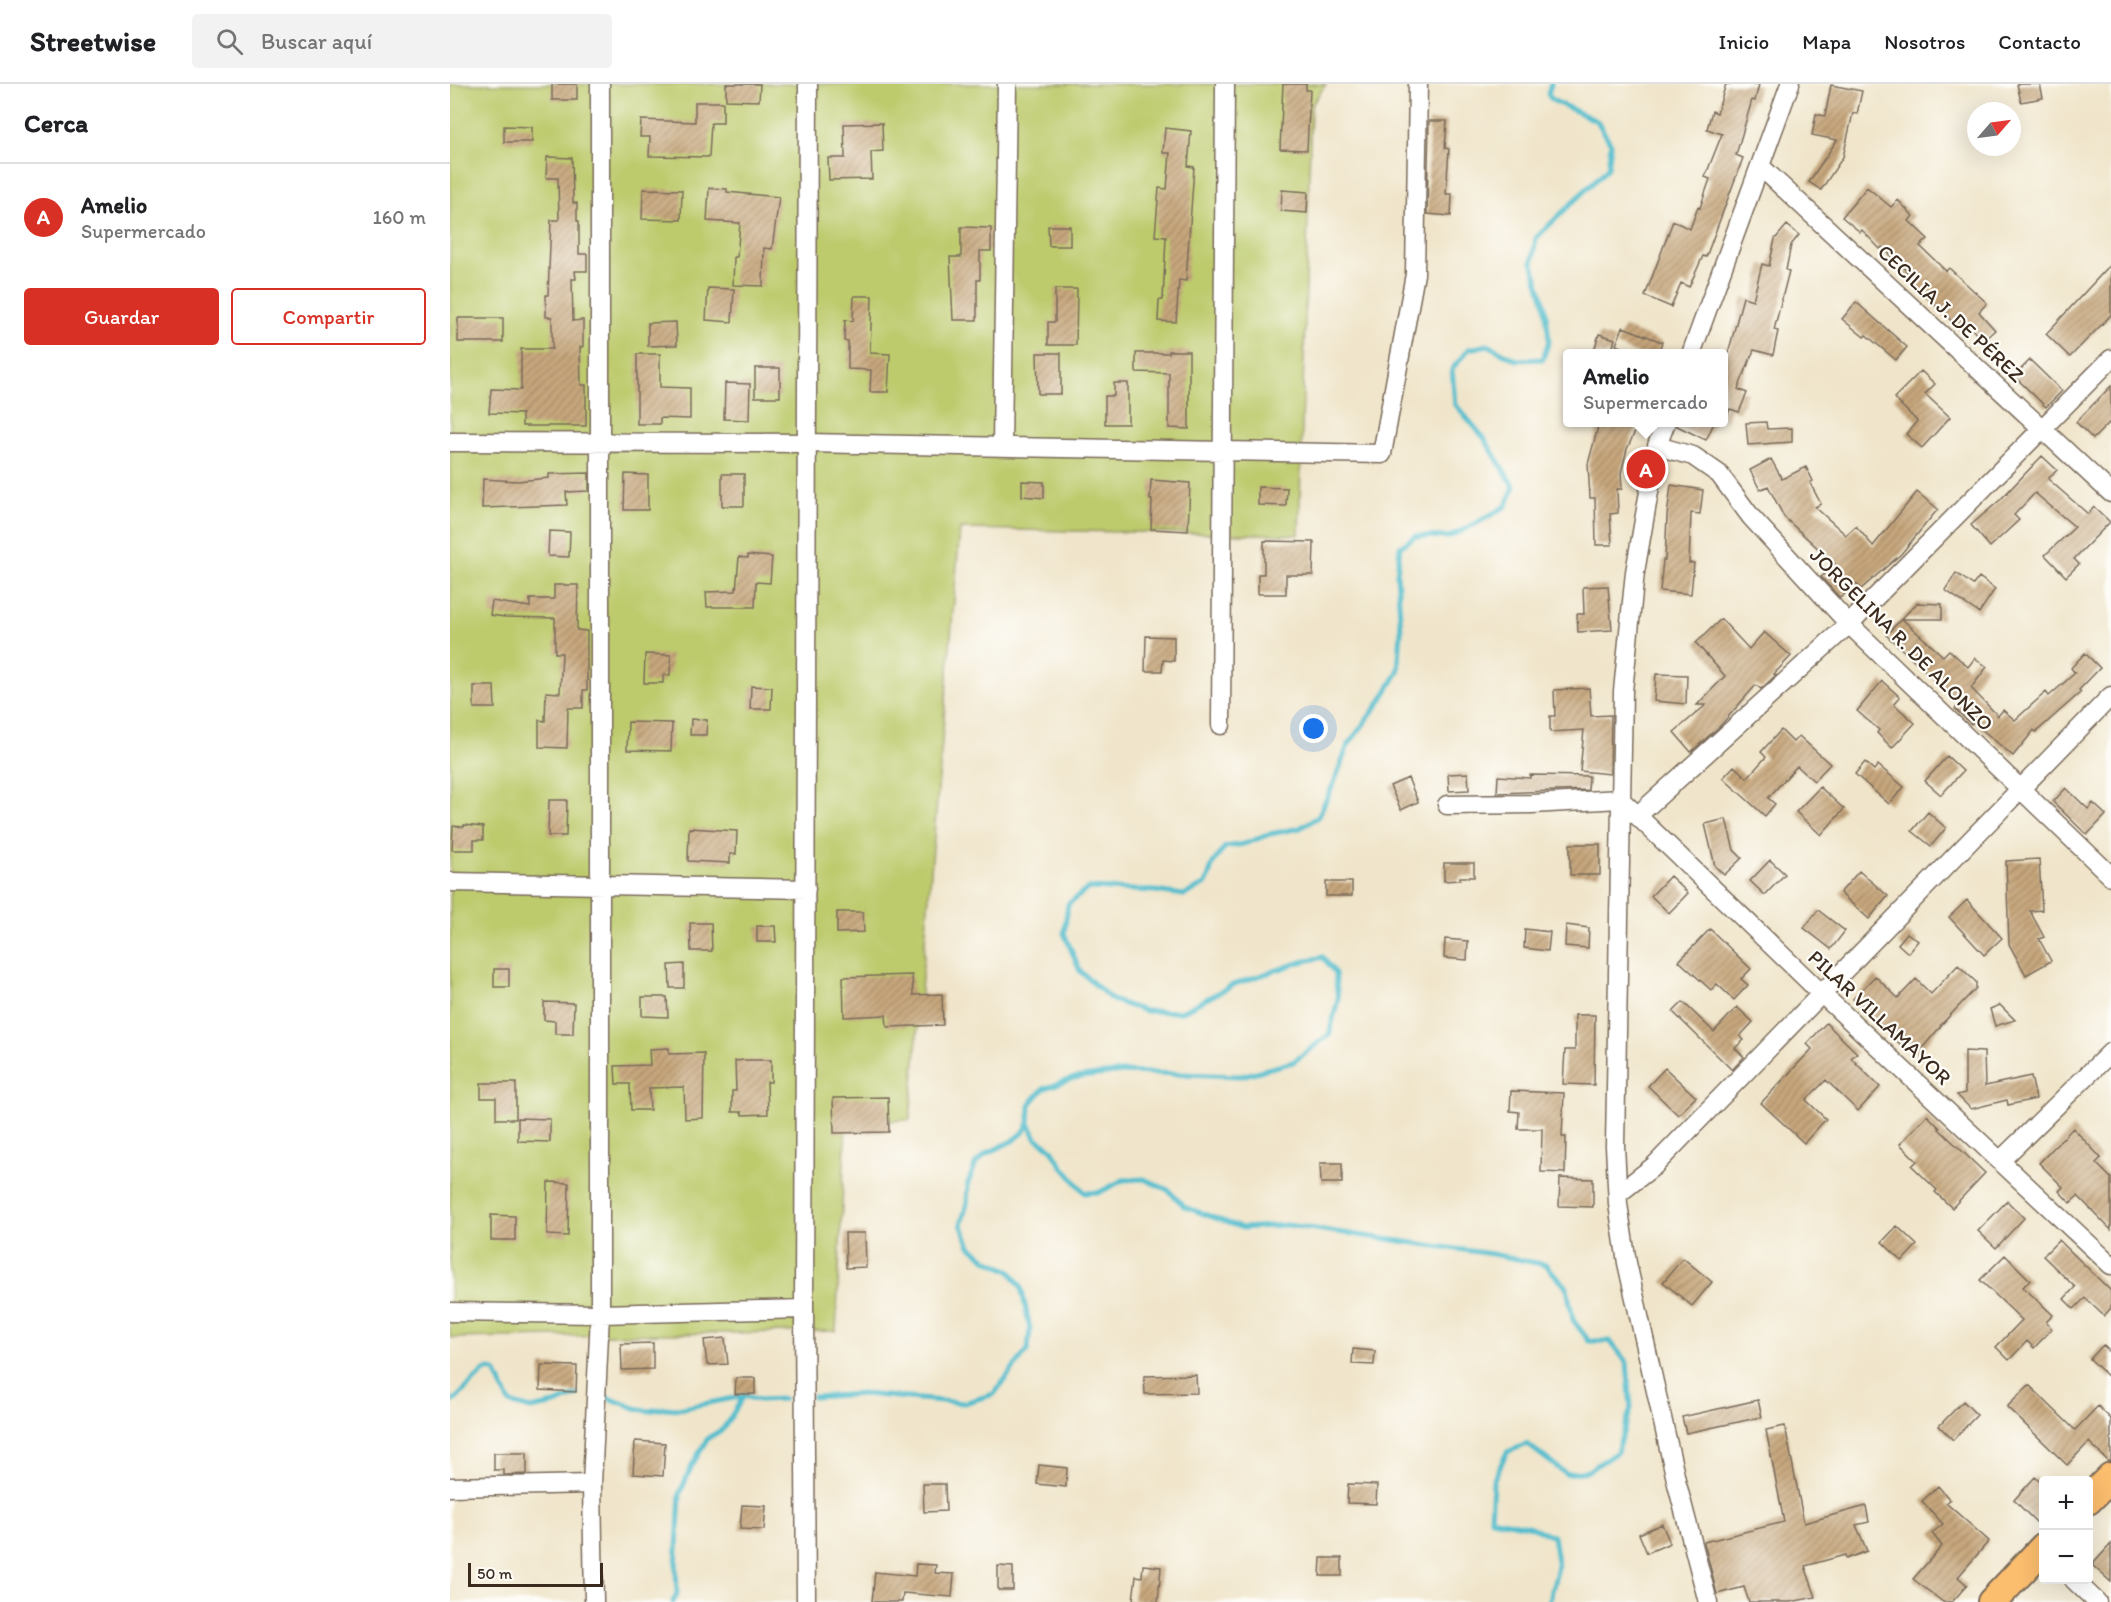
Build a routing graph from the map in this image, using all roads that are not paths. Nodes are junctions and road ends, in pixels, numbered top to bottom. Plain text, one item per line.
1 (600, 84) edge
2 (808, 84) edge
3 (1006, 84) edge
4 (1225, 84) edge
5 (1418, 84) edge
6 (1790, 84) edge
7 (1760, 166) junction
8 (1693, 349) edge
9 (2111, 359) edge
10 (1664, 427) edge
11 (2043, 430) junction
12 (450, 442) edge
13 (600, 442) junction
14 (806, 443) junction
15 (1002, 446) junction
16 (1657, 446) junction
17 (1223, 450) junction
18 (2111, 493) edge
19 (1849, 624) junction
20 (2111, 696) edge
21 (1221, 725) dead end
22 (2020, 789) junction
23 (1620, 799) junction
24 (1447, 805) dead end
25 (1637, 816) junction
26 (2111, 876) edge
27 (450, 882) edge
28 (602, 884) junction
29 (806, 889) junction
30 (1822, 993) junction
31 (2111, 1052) edge
32 (2000, 1161) junction
33 (1618, 1194) junction
34 (2111, 1265) edge
35 (804, 1310) junction
36 (450, 1312) edge
37 (600, 1314) junction
38 (2111, 1477) edge
39 (592, 1484) junction
40 (450, 1487) edge
41 (2093, 1495) edge
42 (2039, 1553) edge
43 (2078, 1584) edge
44 (594, 1602) edge
45 (806, 1602) edge
46 (1708, 1602) edge
47 (1992, 1602) edge
48 (2097, 1602) edge

1 - 13 street
2 - 14 street
3 - 15 street
4 - 17 street
5 - 17 street
6 - 7 street
7 - 8 street
7 - 11 street, CECILIA J. DE PÉREZ
9 - 11 street
10 - 16 street
11 - 18 street, CECILIA J. DE PÉREZ
11 - 19 street
12 - 13 street
13 - 14 street
13 - 28 street
14 - 15 street
14 - 29 street
15 - 17 street
16 - 19 street, JORGELINA R. DE ALONZO
16 - 23 street
17 - 21 street
19 - 22 street, JORGELINA R. DE ALONZO
19 - 25 street
20 - 22 street
22 - 26 street, JORGELINA R. DE ALONZO
22 - 30 street
23 - 24 street
23 - 25 street, PILAR VILLAMAYOR
23 - 33 street
25 - 30 street, PILAR VILLAMAYOR
27 - 28 street
28 - 29 street
28 - 37 street
29 - 35 street
30 - 32 street, PILAR VILLAMAYOR
30 - 33 street
31 - 32 street
32 - 34 street, PILAR VILLAMAYOR
33 - 46 street
35 - 37 street
35 - 45 street
36 - 37 street
37 - 39 street
38 - 41 main road
39 - 40 street
39 - 44 street
42 - 47 main road
43 - 48 street

